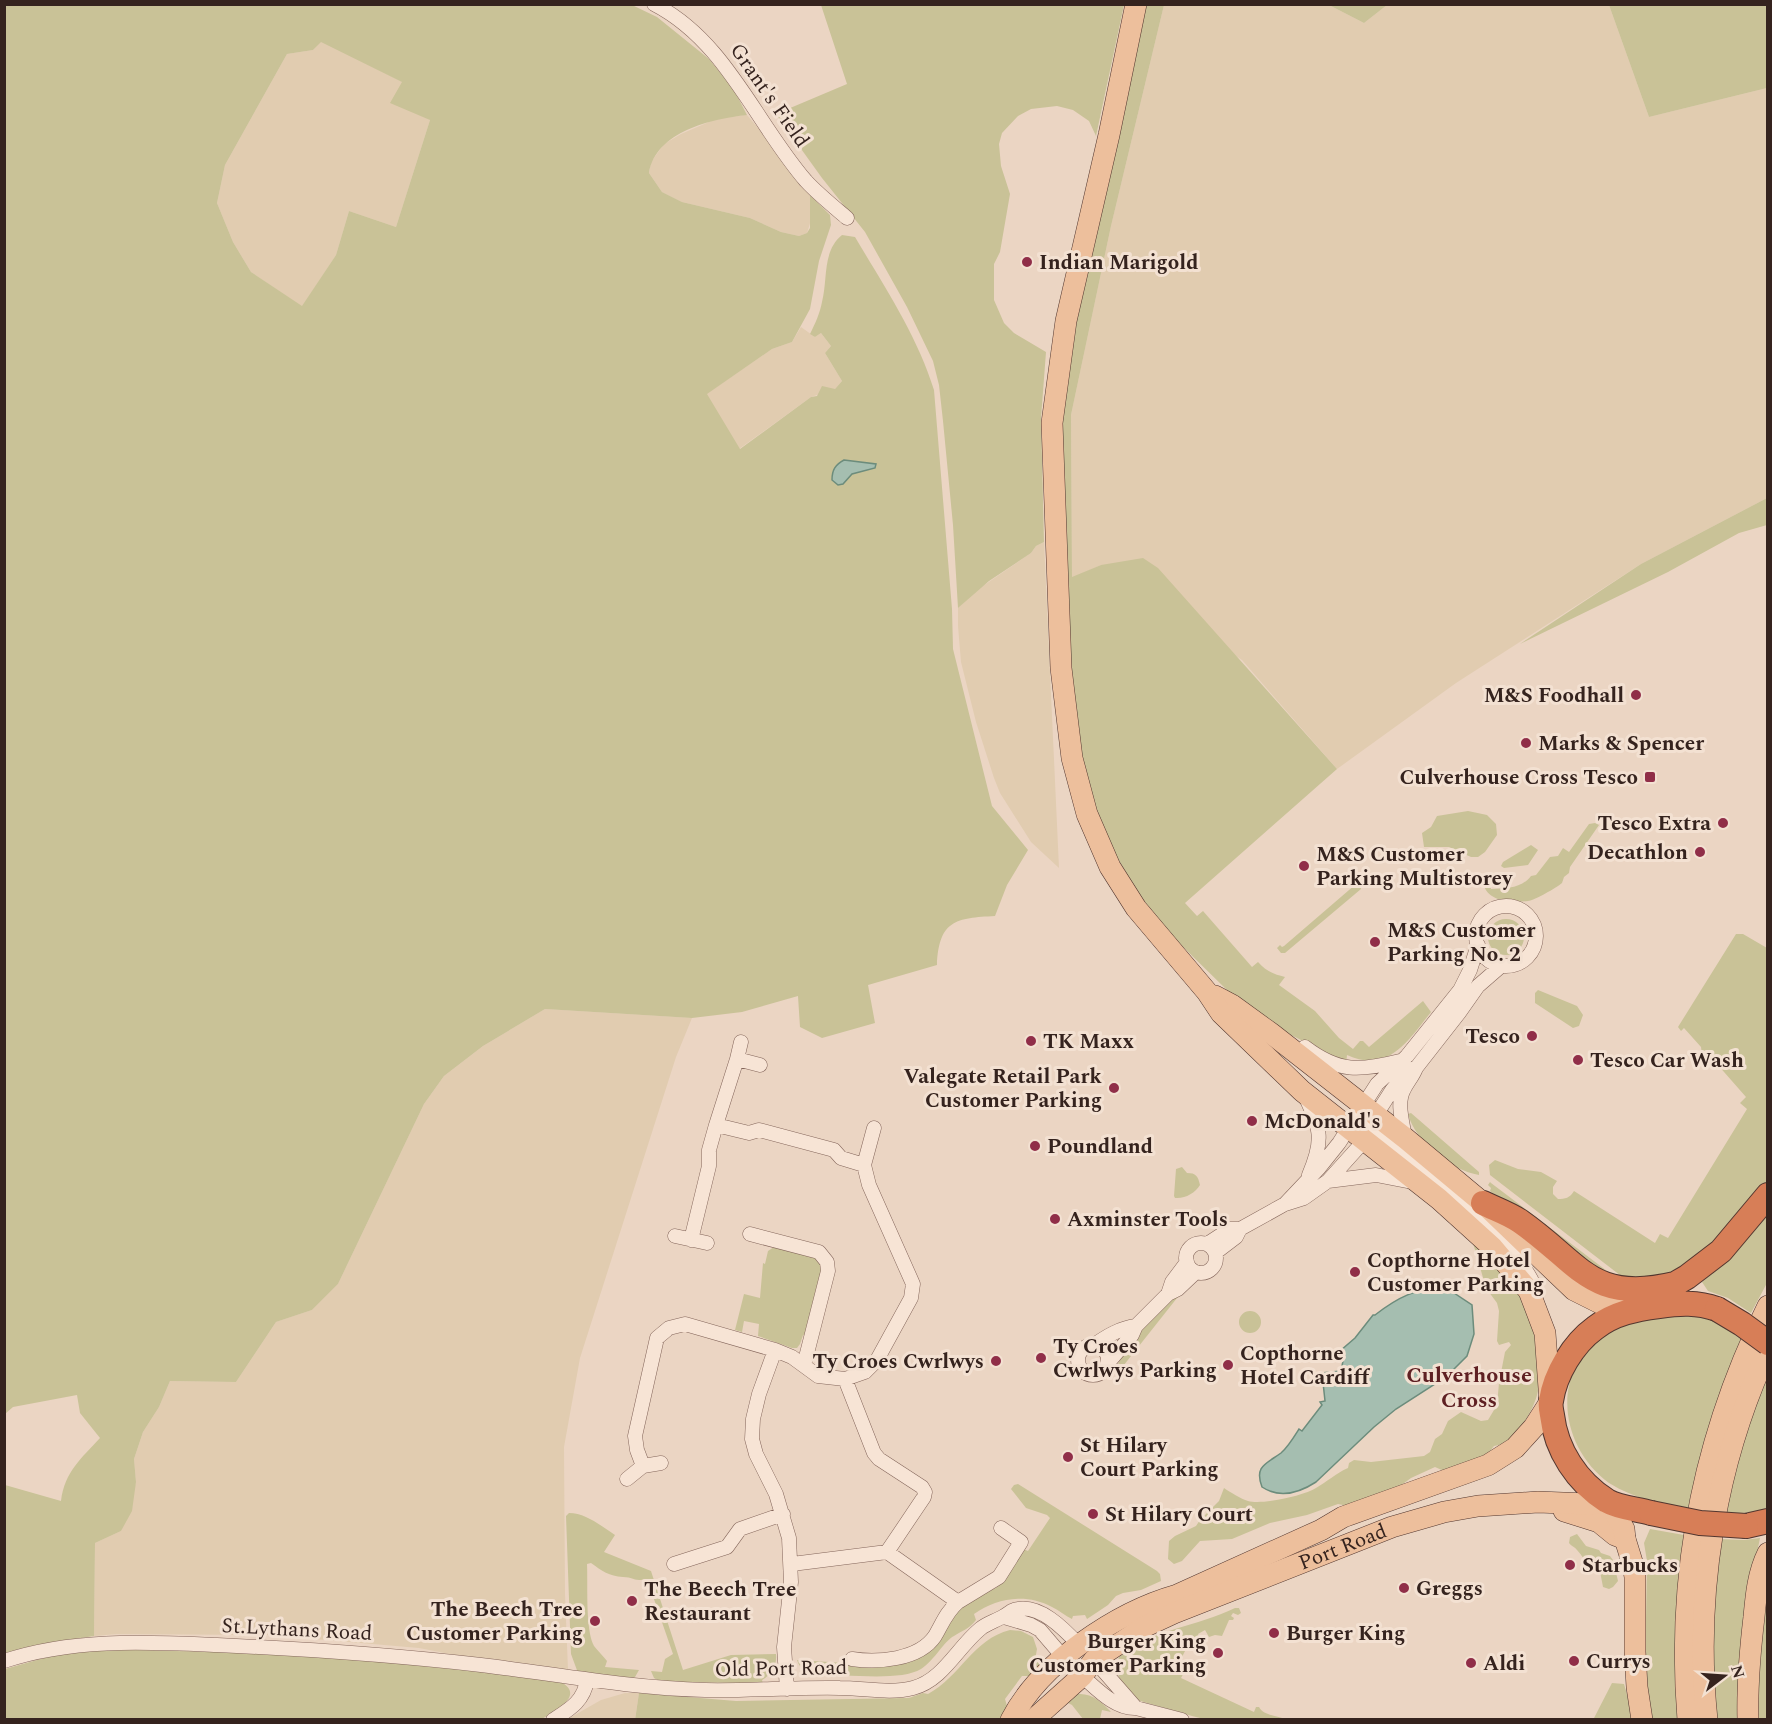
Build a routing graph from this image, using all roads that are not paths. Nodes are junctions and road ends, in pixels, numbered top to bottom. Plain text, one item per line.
1 (654, 4) edge
2 (1136, 4) edge
3 (847, 218) dead end
4 (1478, 945) junction
5 (1501, 966) junction
6 (1207, 992) junction
7 (1232, 1005) junction
8 (1272, 1034) junction
9 (741, 1042) dead end
10 (737, 1059) junction
11 (1402, 1060) junction
12 (760, 1065) dead end
13 (1416, 1068) junction
14 (1302, 1091) junction
15 (1363, 1122) junction
16 (716, 1125) junction
17 (874, 1128) dead end
18 (1405, 1138) junction
19 (864, 1165) junction
20 (1328, 1181) junction
21 (1306, 1182) junction
22 (1420, 1184) junction
23 (1767, 1195) edge
24 (1483, 1203) junction
25 (1285, 1204) junction
26 (750, 1234) dead end
27 (675, 1236) dead end
28 (692, 1239) junction
29 (707, 1243) dead end
30 (1211, 1249) junction
31 (1192, 1267) junction
32 (1676, 1284) junction
33 (1767, 1306) edge
34 (1632, 1309) junction
35 (1538, 1311) junction
36 (1136, 1326) junction
37 (1767, 1343) edge
38 (1094, 1345) junction
39 (775, 1350) junction
40 (1767, 1350) edge
41 (1107, 1364) junction
42 (804, 1365) junction
43 (845, 1379) junction
44 (1550, 1402) junction
45 (661, 1463) dead end
46 (643, 1466) junction
47 (627, 1479) dead end
48 (1554, 1502) junction
49 (1609, 1502) junction
50 (783, 1514) junction
51 (1757, 1524) edge
52 (1000, 1528) dead end
53 (1625, 1539) junction
54 (887, 1552) junction
55 (1767, 1553) edge
56 (674, 1564) dead end
57 (792, 1564) junction
58 (958, 1602) junction
59 (1004, 1617) junction
60 (852, 1659) dead end
61 (1080, 1660) junction
62 (4, 1661) edge
63 (588, 1680) junction
64 (787, 1689) junction
65 (1136, 1708) junction
66 (553, 1719) edge
67 (1011, 1719) edge
68 (1033, 1719) edge
69 (1182, 1719) edge
70 (1642, 1719) edge
71 (1688, 1719) edge
72 (1707, 1719) edge
73 (1748, 1719) edge

1 - 3 street, Grant's Field
2 - 6 main road
4 - 5 street
4 - 5 street
4 - 11 street
5 - 13 street
6 - 7 main road
6 - 14 main road
7 - 8 main road
7 - 15 street
8 - 11 street
8 - 15 main road
9 - 10 street
10 - 12 street
10 - 16 street
11 - 15 street
13 - 15 street
13 - 18 street
14 - 15 main road
14 - 21 street
15 - 18 main road
15 - 20 street
15 - 21 street
15 - 22 main road
15 - 35 street
16 - 19 street
16 - 28 street
17 - 19 street
18 - 24 main road
19 - 43 street
20 - 22 street
20 - 25 street
21 - 25 street
22 - 35 main road
23 - 32 highway
24 - 32 highway
24 - 34 main road
25 - 30 street
26 - 42 street
27 - 28 street
28 - 29 street
30 - 31 street
30 - 31 street
31 - 36 street
32 - 34 highway
33 - 71 main road
34 - 37 highway, bridge
34 - 44 highway
35 - 44 main road
36 - 38 street
36 - 41 street
38 - 41 street
38 - 41 street
39 - 42 street
39 - 46 street
39 - 50 street
40 - 72 main road
42 - 43 street
43 - 54 street
44 - 49 highway
44 - 61 main road, Port Road
45 - 46 street
46 - 47 street
48 - 49 main road, Port Road
48 - 53 main road
48 - 61 main road, Port Road
49 - 51 highway, bridge
49 - 53 main road
50 - 56 street
50 - 57 street
52 - 58 street
53 - 70 main road
54 - 57 street
54 - 58 street
55 - 73 main road
57 - 64 street
58 - 60 street
59 - 61 street
59 - 61 street, Old Port Road
59 - 64 street, Old Port Road
61 - 65 street
61 - 65 street
61 - 67 main road, Port Road
61 - 68 main road, Port Road
62 - 63 street, St.Lythans Road
63 - 64 street, Old Port Road
63 - 66 street
65 - 69 street

